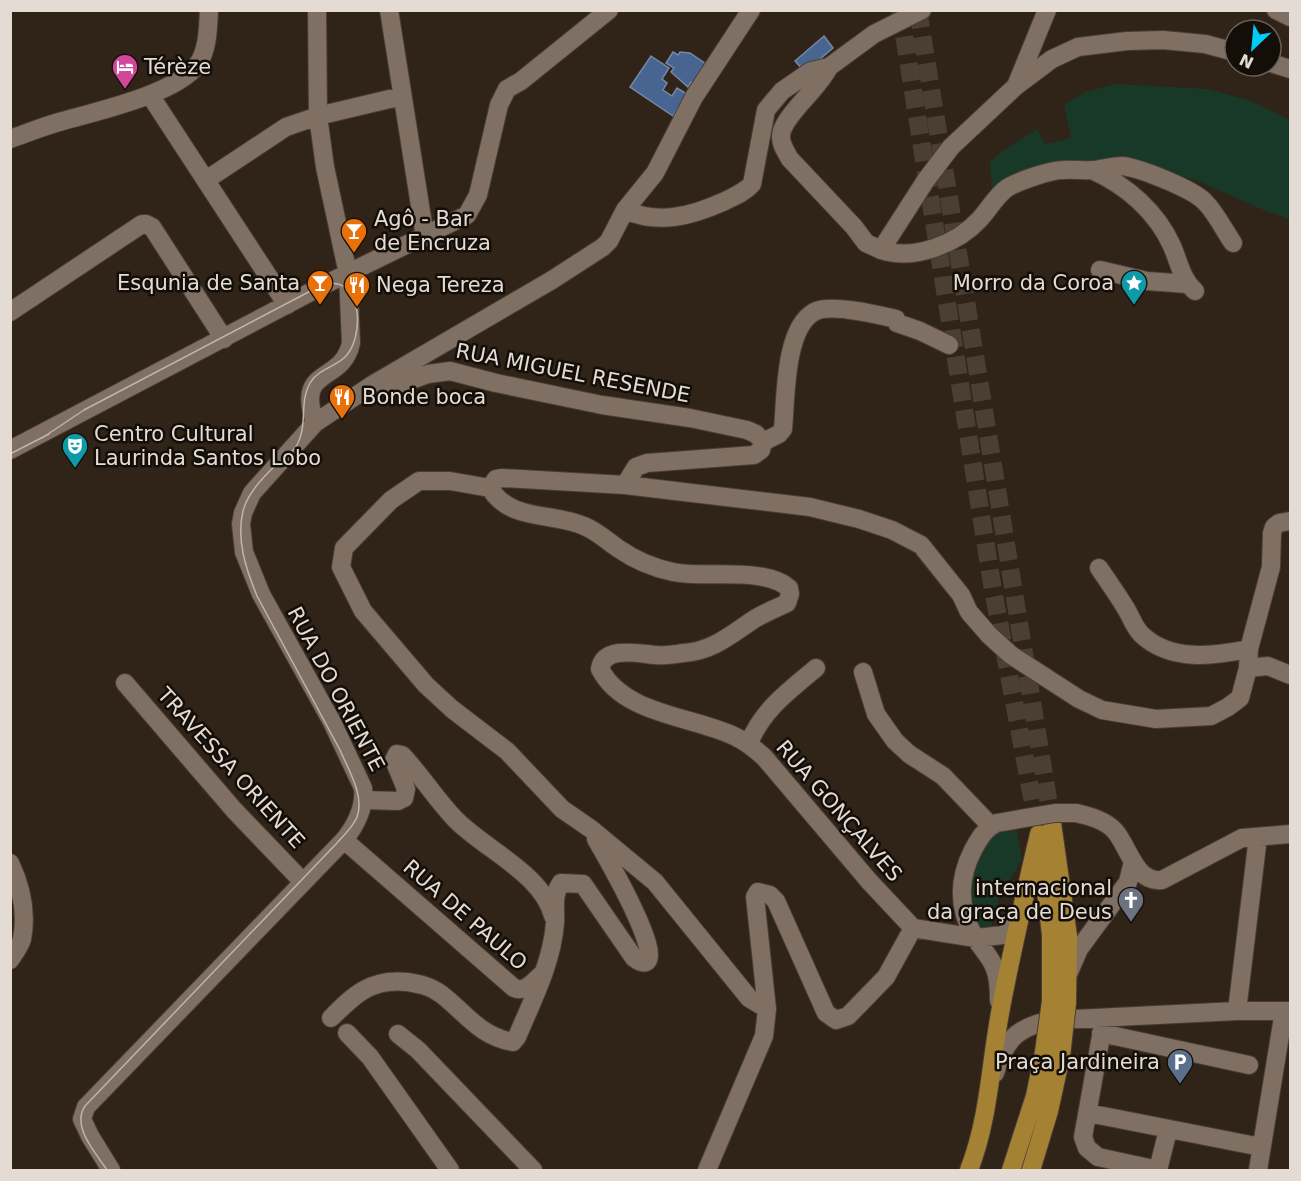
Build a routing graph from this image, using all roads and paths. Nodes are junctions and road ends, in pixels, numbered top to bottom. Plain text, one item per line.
1 (209, 10) edge
2 (317, 10) edge
3 (389, 10) edge
4 (609, 10) edge
5 (751, 10) edge
6 (922, 10) edge
7 (1047, 10) edge
8 (1276, 10) edge
9 (1290, 17) edge
10 (1223, 49) edge
11 (829, 67) junction
12 (1016, 86) junction
13 (150, 95) junction
14 (402, 96) junction
15 (318, 116) junction
16 (10, 139) edge
17 (1092, 171) junction
18 (206, 180) junction
19 (625, 210) junction
20 (425, 237) junction
21 (1233, 243) dead end
22 (881, 250) junction
23 (1100, 270) dead end
24 (348, 274) junction
25 (287, 305) junction
26 (10, 312) edge
27 (224, 339) junction
28 (949, 345) dead end
29 (372, 385) junction
30 (315, 423) junction
31 (763, 442) junction
32 (10, 450) edge
33 (625, 485) junction
34 (490, 488) junction
35 (1290, 521) edge
36 (1099, 568) dead end
37 (1249, 659) junction
38 (816, 668) dead end
39 (863, 672) dead end
40 (1290, 675) edge
41 (125, 683) dead end
42 (749, 744) junction
43 (364, 800) junction
44 (994, 824) junction
45 (1043, 827) junction
46 (591, 829) junction
47 (1290, 834) edge
48 (1258, 837) junction
49 (344, 840) junction
50 (1133, 861) junction
51 (10, 863) edge
52 (303, 882) junction
53 (555, 923) junction
54 (1018, 923) junction
55 (913, 928) junction
56 (975, 938) junction
57 (10, 960) edge
58 (544, 972) junction
59 (1069, 972) junction
60 (1059, 1002) junction
61 (767, 1009) junction
62 (1237, 1011) junction
63 (1287, 1011) edge
64 (1000, 1012) junction
65 (331, 1018) dead end
66 (1103, 1026) junction
67 (347, 1033) dead end
68 (398, 1034) dead end
69 (1053, 1054) junction
70 (1249, 1065) dead end
71 (1282, 1079) edge
72 (990, 1092) junction
73 (1088, 1113) junction
74 (1168, 1130) junction
75 (1262, 1147) junction
76 (109, 1170) edge
77 (450, 1170) edge
78 (533, 1170) edge
79 (707, 1170) edge
80 (969, 1170) edge
81 (1011, 1170) edge
82 (1031, 1170) edge
83 (1158, 1170) edge
84 (1258, 1170) edge

1 - 13 street
2 - 15 street
3 - 14 street
4 - 20 street
5 - 19 street, RUA DO ORIENTE
6 - 11 street
7 - 12 street
8 - 9 street
10 - 12 street
11 - 19 street
11 - 22 street
12 - 22 street
13 - 16 street
13 - 18 street
14 - 15 street
14 - 20 street
15 - 18 street
15 - 24 street
17 - 21 street
17 - 22 street
17 - 23 street
18 - 25 street
19 - 29 street, RUA DO ORIENTE
20 - 24 street
24 - 25 street
24 - 30 street
25 - 27 street
26 - 27 street
27 - 32 street
28 - 31 street
29 - 30 street, RUA DO ORIENTE
29 - 31 street, RUA MIGUEL RESENDE
30 - 43 street, RUA DO ORIENTE
31 - 33 street
33 - 34 street
33 - 37 street
34 - 42 street, RUA GONÇALVES
34 - 46 street
35 - 37 street
36 - 37 street
37 - 40 street
38 - 42 street
39 - 44 street
41 - 52 street, TRAVESSA ORIENTE
42 - 55 street, RUA GONÇALVES
43 - 49 street, RUA DO ORIENTE
43 - 53 street
44 - 50 street, bridge
44 - 56 street
45 - 54 main road
45 - 59 main road
45 - 60 main road
46 - 53 street
46 - 61 street
47 - 48 street
48 - 50 street
48 - 62 street
49 - 52 street, RUA DO ORIENTE
49 - 58 street, RUA DE PAULO
50 - 59 street
51 - 57 street
52 - 76 street, RUA DO ORIENTE
53 - 58 street
54 - 56 street
54 - 64 main road
55 - 56 street
55 - 61 street
56 - 64 street
58 - 65 street, RUA DE PAULO
59 - 60 main road
60 - 69 main road, bridge
61 - 79 street
62 - 63 street
62 - 66 street
63 - 71 street
64 - 72 main road
66 - 70 street
66 - 72 street
66 - 73 street
67 - 77 street
68 - 78 street
69 - 81 main road
69 - 82 main road
71 - 75 street
72 - 80 main road
73 - 74 street
73 - 83 street
74 - 75 street
74 - 83 street
75 - 84 street

